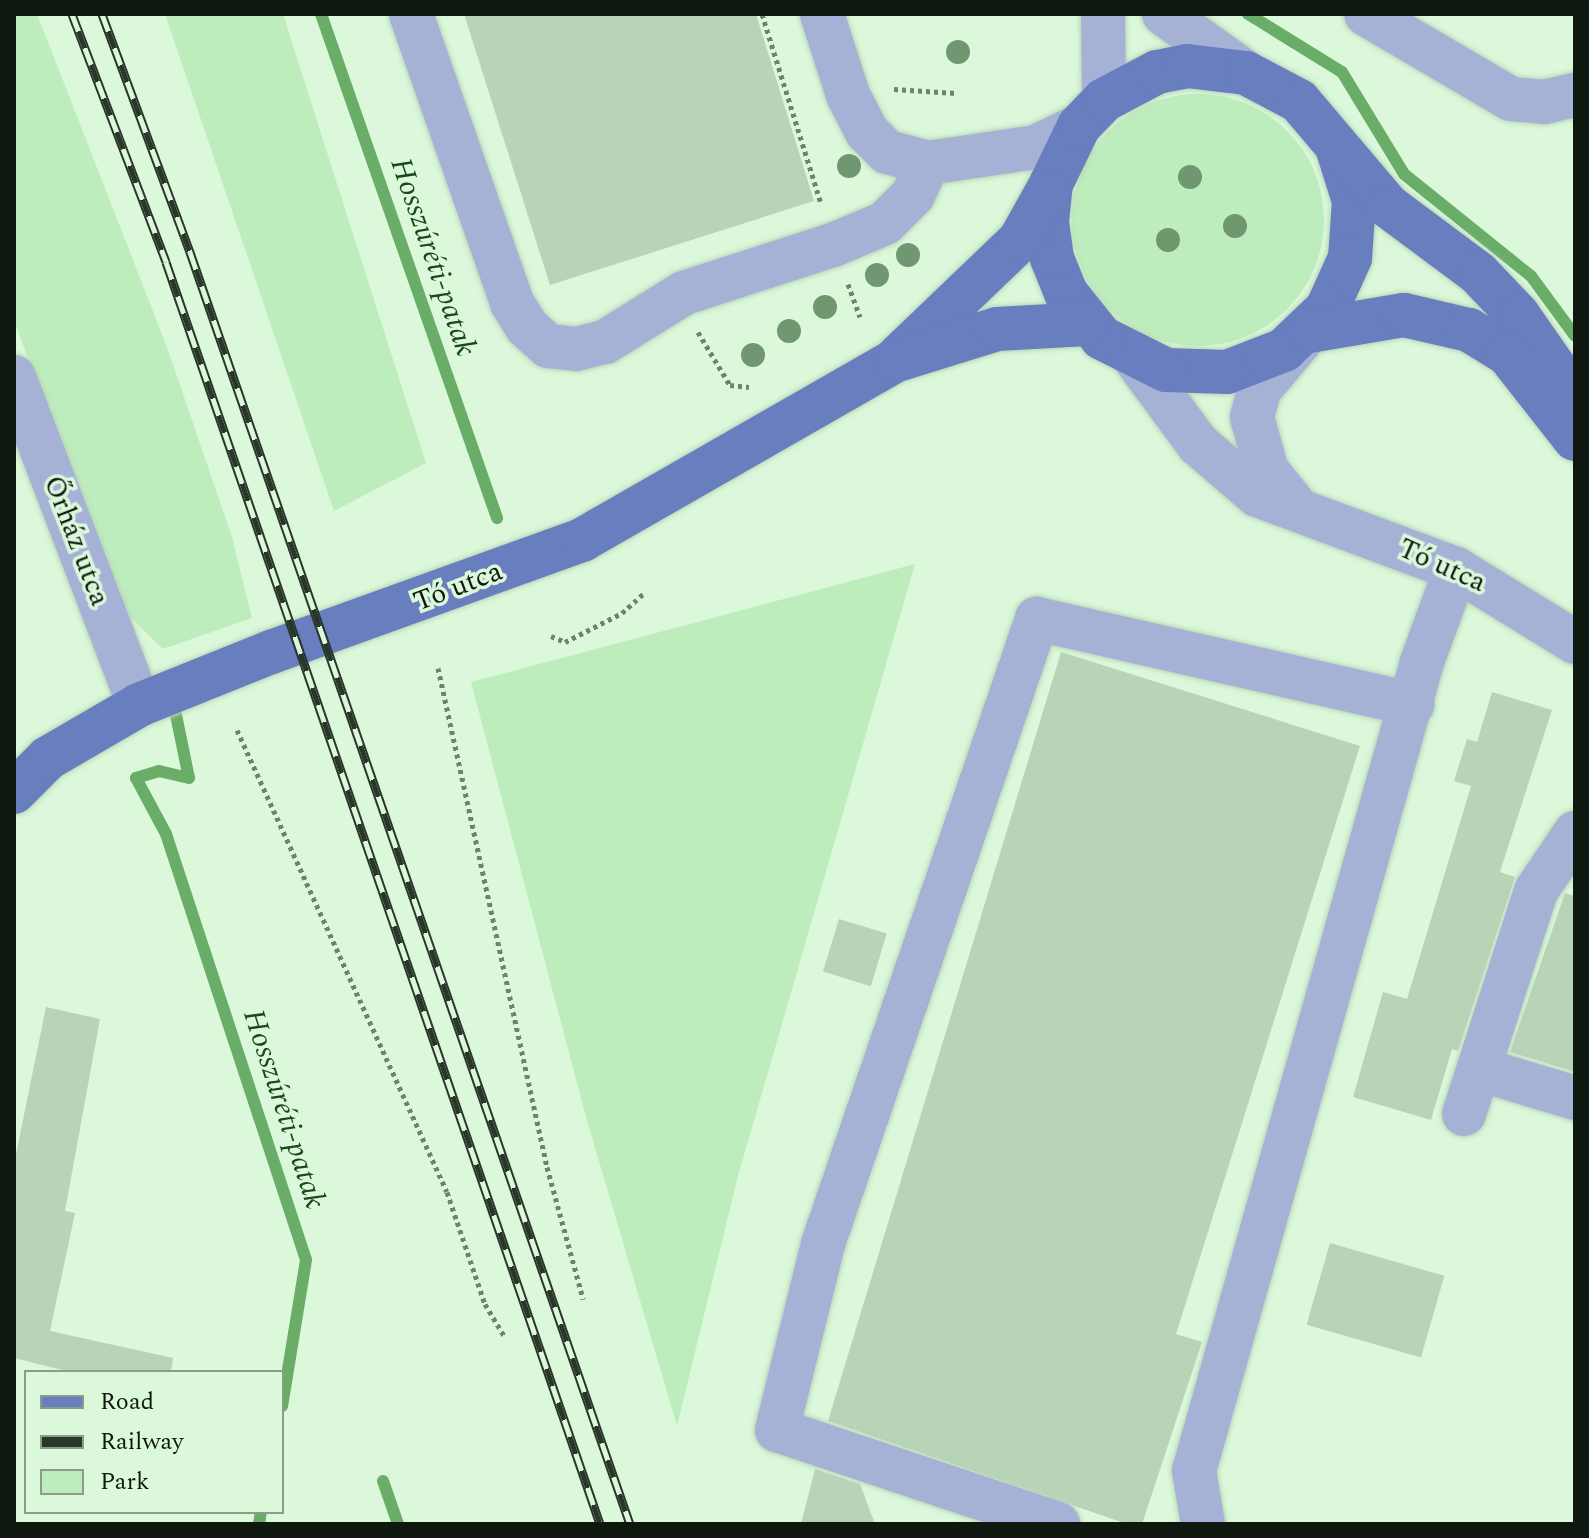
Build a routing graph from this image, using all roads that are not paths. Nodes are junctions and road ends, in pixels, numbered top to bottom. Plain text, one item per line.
1 (411, 14) edge
2 (822, 14) edge
3 (1103, 14) edge
4 (1164, 14) edge
5 (1366, 14) edge
6 (1246, 73) junction
7 (1575, 95) edge
8 (1092, 113) junction
9 (1337, 147) junction
10 (928, 163) junction
11 (1051, 184) junction
12 (1087, 324) junction
13 (1309, 331) junction
14 (1136, 360) junction
15 (894, 361) junction
16 (14, 377) edge
17 (1575, 397) edge
18 (1575, 439) edge
19 (1298, 510) junction
20 (1456, 569) junction
21 (1575, 642) edge
22 (1412, 704) junction
23 (139, 705) junction
24 (14, 792) edge
25 (1575, 833) edge
26 (1479, 1069) junction
27 (1575, 1098) edge
28 (1464, 1114) dead end
29 (1058, 1524) edge
30 (1203, 1524) edge

1 - 10 street
2 - 10 street
3 - 8 street
4 - 6 street
5 - 7 street
6 - 8 main road
6 - 9 main road
8 - 10 street
8 - 11 main road, Tó utca
9 - 13 main road
9 - 17 main road
11 - 12 main road
11 - 15 main road, Tó utca
12 - 14 main road
12 - 15 main road, Tó utca
13 - 14 main road
13 - 18 main road
13 - 19 street
14 - 19 street, Tó utca
15 - 23 main road, Tó utca
16 - 23 street, Őrház utca
19 - 20 street, Tó utca
20 - 21 street, Tó utca
20 - 22 street
22 - 29 street
22 - 30 street
23 - 24 main road, Tó utca
25 - 26 street
26 - 27 street
26 - 28 street

